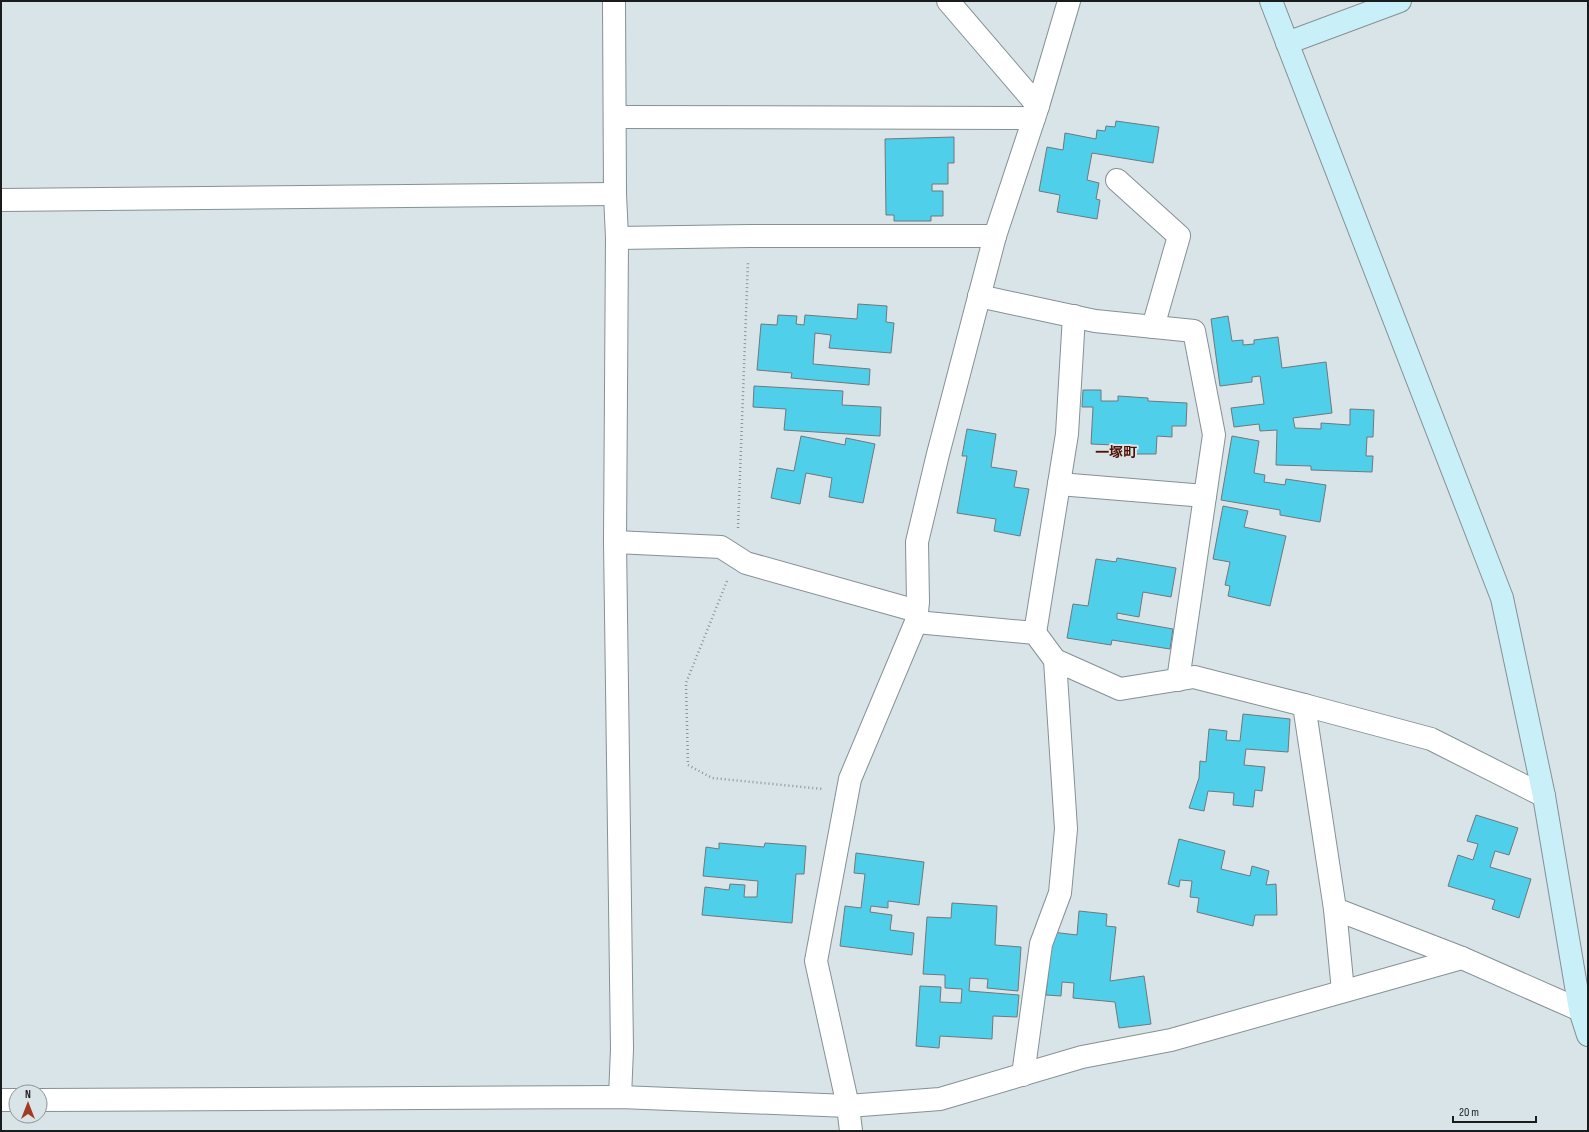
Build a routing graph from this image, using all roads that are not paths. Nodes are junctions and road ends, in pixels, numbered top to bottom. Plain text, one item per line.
1 (614, 1) edge
2 (948, 1) edge
3 (1069, 1) edge
4 (1271, 1) edge
5 (1400, 1) edge
6 (1287, 43) junction
7 (1036, 112) junction
8 (615, 117) junction
9 (1117, 180) dead end
10 (615, 194) junction
11 (1, 200) edge
12 (995, 236) junction
13 (617, 238) junction
14 (979, 296) junction
15 (1074, 316) junction
16 (1153, 327) junction
17 (1059, 484) junction
18 (1205, 496) junction
19 (615, 542) junction
20 (917, 617) junction
21 (1035, 633) junction
22 (1055, 660) junction
23 (1178, 680) junction
24 (1304, 705) junction
25 (1544, 796) junction
26 (1335, 910) junction
27 (1462, 958) junction
28 (1343, 990) junction
29 (1580, 1010) junction
30 (1588, 1035) edge
31 (1023, 1075) junction
32 (620, 1097) junction
33 (48, 1100) edge
34 (848, 1106) junction
35 (851, 1131) edge

1 - 8 street
2 - 7 street
3 - 7 street
4 - 6 street
5 - 6 street
6 - 25 street
7 - 8 street
7 - 12 street
8 - 10 street
9 - 16 street
10 - 11 street
10 - 13 street
12 - 13 street
12 - 14 street
13 - 19 street
14 - 15 street
14 - 20 street
15 - 16 street
15 - 17 street
16 - 18 street
17 - 18 street
17 - 21 street
18 - 23 street
19 - 20 street
19 - 32 street
20 - 21 street
20 - 34 street
21 - 22 street
22 - 23 street
22 - 31 street
23 - 24 street
24 - 25 street
24 - 26 street
25 - 29 street
26 - 27 street
26 - 28 street
27 - 28 street
27 - 29 street
28 - 31 street
29 - 30 street
31 - 34 street
32 - 33 street
32 - 34 street
34 - 35 street

